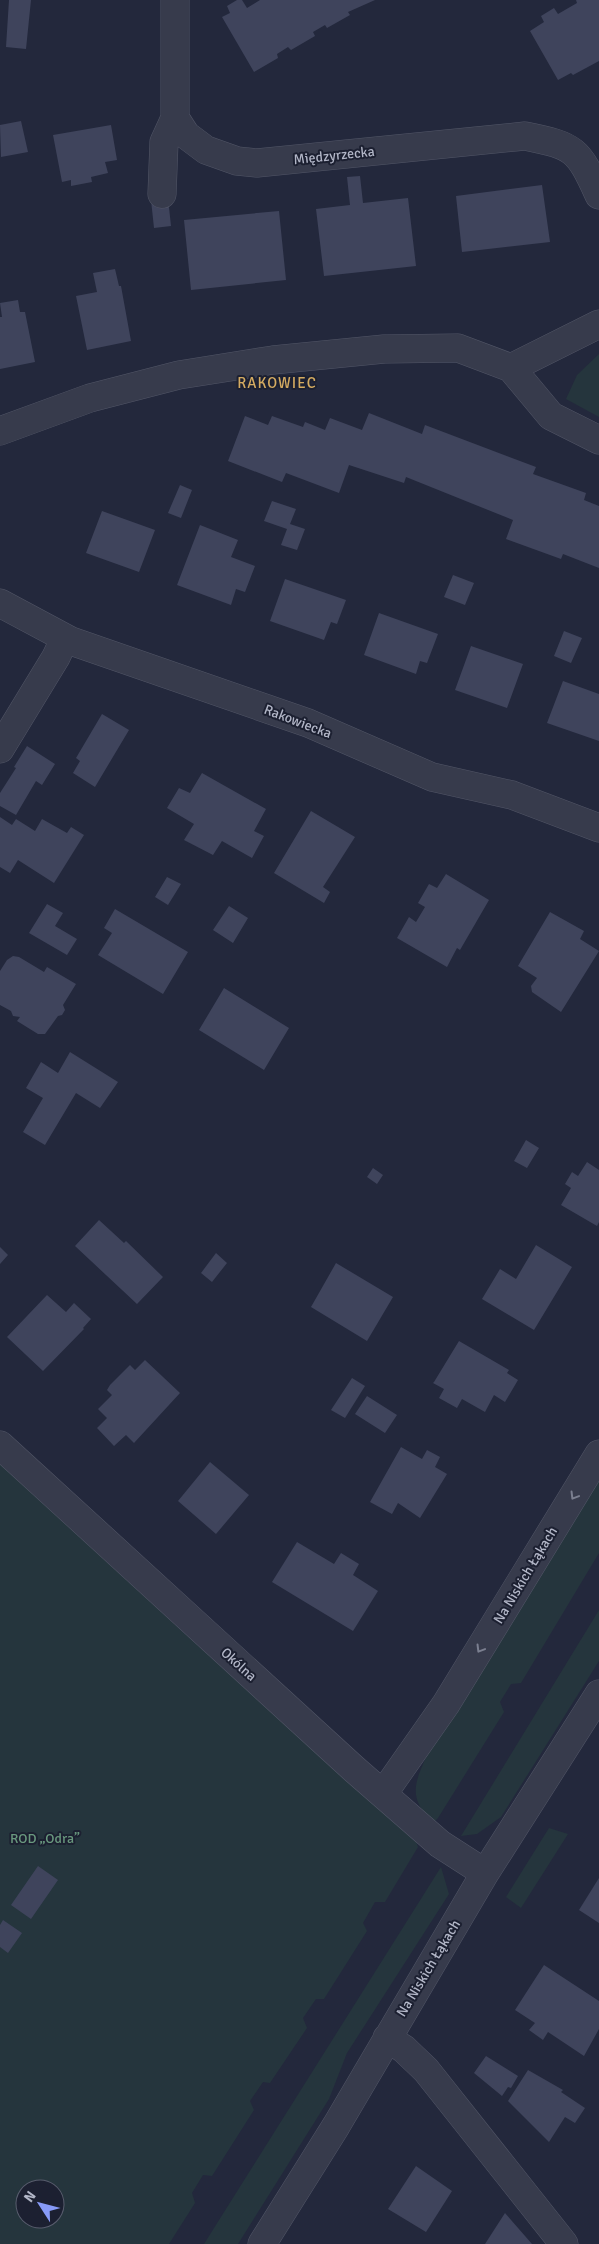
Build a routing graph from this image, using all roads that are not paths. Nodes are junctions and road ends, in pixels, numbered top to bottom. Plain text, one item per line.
1 (175, 0) edge
2 (175, 118) junction
3 (162, 194) dead end
4 (599, 195) edge
5 (599, 324) edge
6 (511, 368) junction
7 (0, 431) edge
8 (599, 440) edge
9 (0, 603) edge
10 (65, 638) junction
11 (0, 749) edge
12 (599, 828) edge
13 (0, 1445) edge
14 (599, 1454) edge
15 (599, 1694) edge
16 (382, 1794) junction
17 (486, 1873) junction
18 (386, 2038) junction
19 (262, 2244) edge
20 (564, 2244) edge

1 - 2 street
2 - 3 street
2 - 4 street, Międzyrzecka
5 - 6 street
6 - 7 street
6 - 8 street
9 - 10 street, Rakowiecka
10 - 11 street
10 - 12 street, Rakowiecka
13 - 16 street, Okólna
14 -> 16 street, Na Niskich Łąkach
15 - 17 street, Na Niskich Łąkach
16 - 17 street, Okólna
17 - 18 street, Na Niskich Łąkach
18 - 19 street, Na Niskich Łąkach
18 - 20 street

